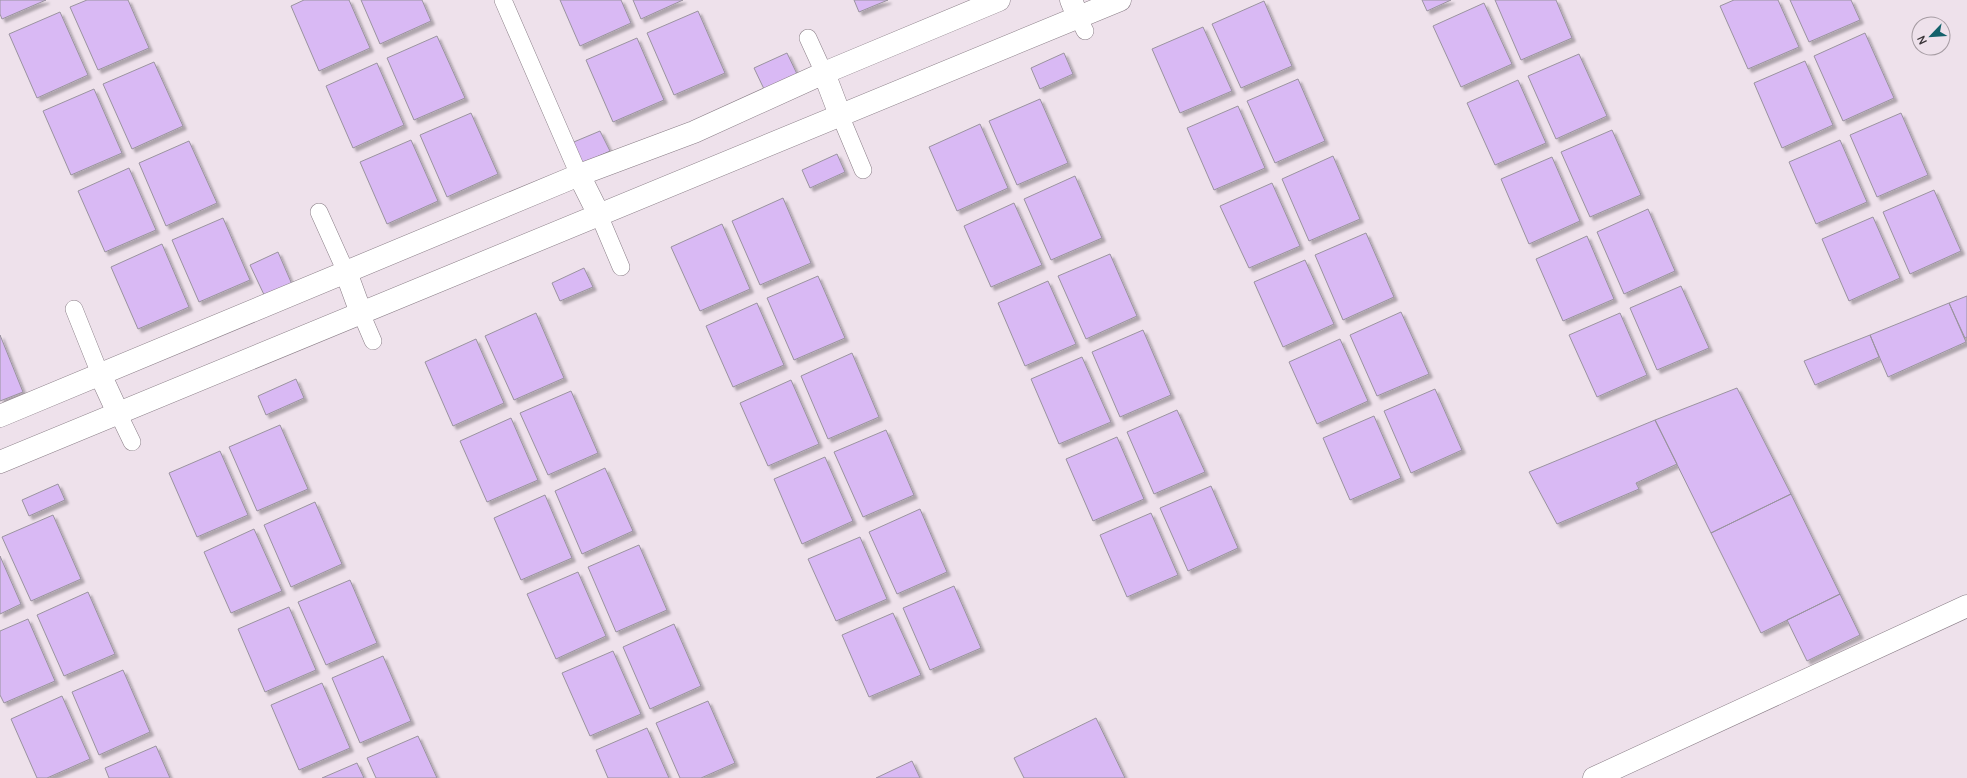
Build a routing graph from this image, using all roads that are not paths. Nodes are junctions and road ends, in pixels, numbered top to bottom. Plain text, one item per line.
1 (503, 0) edge
2 (999, 0) edge
3 (1120, 0) edge
4 (1078, 16) edge
5 (808, 38) dead end
6 (824, 73) junction
7 (840, 115) junction
8 (863, 170) dead end
9 (579, 175) junction
10 (319, 212) dead end
11 (599, 215) junction
12 (621, 267) dead end
13 (346, 272) junction
14 (74, 309) dead end
15 (361, 312) junction
16 (373, 341) dead end
17 (100, 374) junction
18 (118, 413) junction
19 (0, 416) edge
20 (132, 442) dead end
21 (0, 462) edge
22 (1967, 606) edge
23 (1594, 778) edge

1 - 9 lane
2 - 6 street
3 - 4 street
4 - 7 street
5 - 6 lane
6 - 7 street
6 - 9 street
7 - 8 lane
7 - 11 street
9 - 11 street
9 - 13 street
10 - 13 lane
11 - 12 lane
11 - 15 street
13 - 15 street
13 - 17 street
14 - 17 lane
15 - 16 lane
15 - 18 street
17 - 18 street
17 - 19 street
18 - 20 lane
18 - 21 street
22 - 23 street

